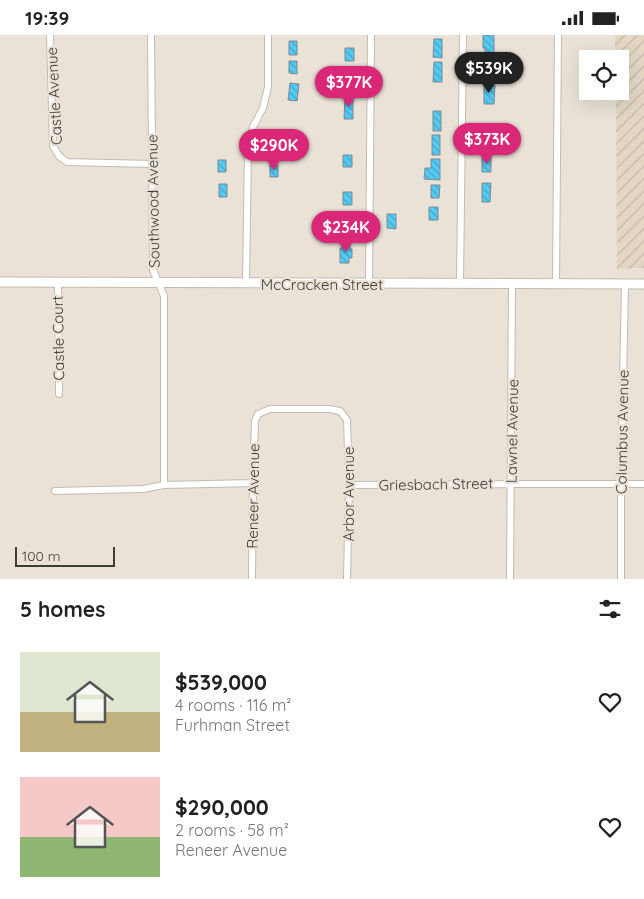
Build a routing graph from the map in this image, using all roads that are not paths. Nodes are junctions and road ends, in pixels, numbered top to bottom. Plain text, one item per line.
1 (50, 35) edge
2 (150, 35) edge
3 (268, 35) edge
4 (371, 35) edge
5 (463, 35) edge
6 (558, 35) edge
7 (152, 164) junction
8 (0, 282) edge
9 (58, 283) junction
10 (158, 283) junction
11 (368, 283) junction
12 (460, 283) junction
13 (246, 284) junction
14 (512, 284) junction
15 (556, 284) junction
16 (624, 284) junction
17 (644, 284) edge
18 (59, 394) dead end
19 (340, 411) joint
20 (253, 483) junction
21 (511, 484) junction
22 (621, 484) junction
23 (164, 485) junction
24 (349, 485) junction
25 (644, 485) edge
26 (55, 491) dead end
27 (252, 579) edge
28 (347, 579) edge
29 (510, 579) edge
30 (621, 579) edge

1 - 7 street, Castle Avenue
2 - 7 street, Southwood Avenue
3 - 13 street
4 - 11 street
5 - 12 street
6 - 15 street
7 - 10 street, Southwood Avenue
8 - 9 street, McCracken Street
9 - 10 street, McCracken Street
9 - 18 street, Castle Court
10 - 13 street, McCracken Street
10 - 23 street, Southwood Avenue
11 - 12 street, McCracken Street
11 - 13 street, McCracken Street
12 - 14 street, McCracken Street
14 - 15 street, McCracken Street
14 - 21 street, Lawnel Avenue
15 - 16 street, McCracken Street
16 - 17 street, McCracken Street
16 - 22 street, Columbus Avenue
19 - 20 street, Reneer Avenue
19 - 24 street, Arbor Avenue
20 - 23 street
20 - 27 street, Reneer Avenue
21 - 22 street, Griesbach Street
21 - 24 street, Griesbach Street
21 - 29 street, Lawnel Avenue
22 - 25 street, Griesbach Street
22 - 30 street, Columbus Avenue
23 - 26 street
24 - 28 street, Arbor Avenue

